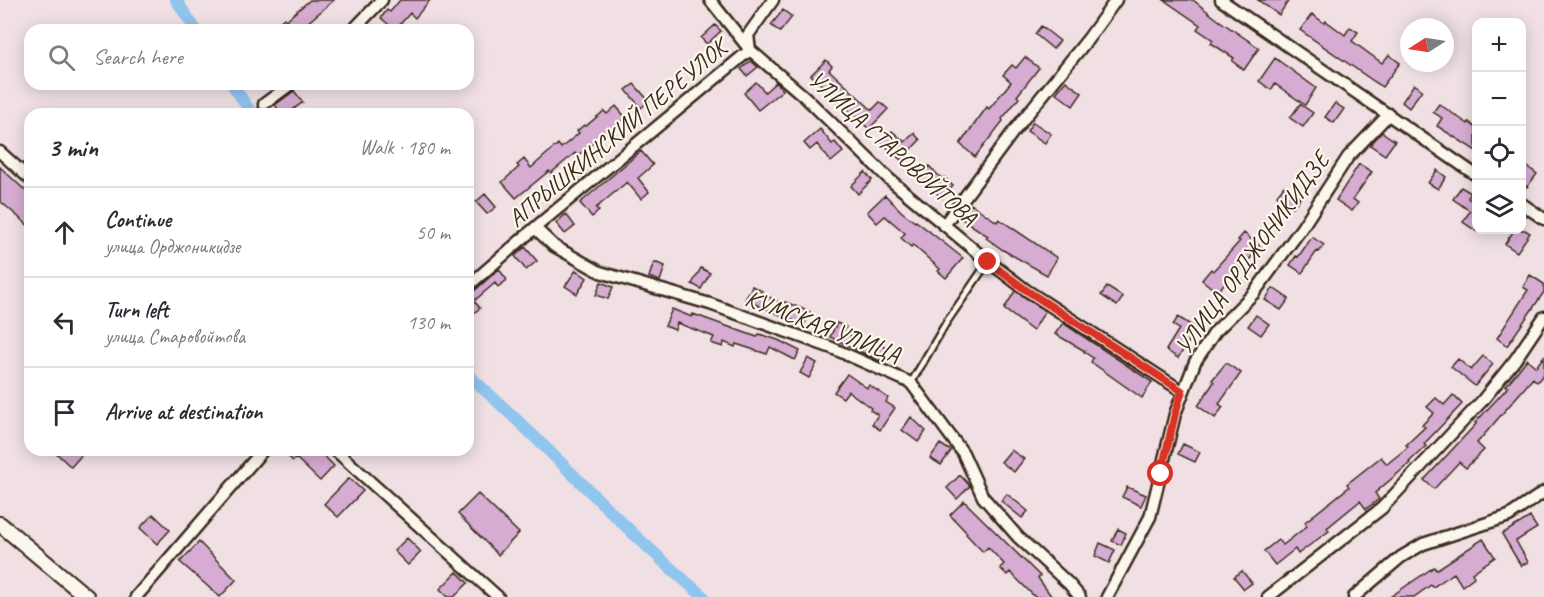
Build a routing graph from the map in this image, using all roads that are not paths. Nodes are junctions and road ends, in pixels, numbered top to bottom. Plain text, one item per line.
1 (382, 0) edge
2 (710, 0) edge
3 (772, 0) edge
4 (1116, 0) edge
5 (1221, 0) edge
6 (359, 24) edge
7 (750, 50) junction
8 (283, 90) edge
9 (264, 104) dead end
10 (1389, 114) junction
11 (0, 152) edge
12 (1472, 172) edge
13 (24, 174) edge
14 (1526, 207) edge
15 (1544, 219) edge
16 (944, 225) junction
17 (535, 228) junction
18 (988, 262) junction
19 (474, 281) edge
20 (1544, 317) edge
21 (911, 383) junction
22 (1182, 391) junction
23 (258, 456) edge
24 (341, 456) edge
25 (1544, 492) edge
26 (0, 524) edge
27 (87, 597) edge
28 (136, 597) edge
29 (498, 597) edge
30 (1080, 597) edge
31 (1107, 597) edge
32 (1268, 597) edge
33 (1354, 597) edge

1 - 6 street
2 - 7 street, УЛИЦА СТАРОВОЙТОВА
3 - 7 street, АПРЫШКИНСКИЙ ПЕРЕУЛОК
4 - 16 street
5 - 10 street
7 - 16 street, УЛИЦА СТАРОВОЙТОВА
7 - 17 street, АПРЫШКИНСКИЙ ПЕРЕУЛОК
8 - 9 street
10 - 12 street
10 - 22 street, УЛИЦА ОРДЖОНИКИДЗЕ
11 - 13 street
14 - 15 street
16 - 18 street, УЛИЦА СТАРОВОЙТОВА
17 - 19 street, АПРЫШКИНСКИЙ ПЕРЕУЛОК
17 - 21 street, КУМСКАЯ УЛИЦА
18 - 21 lane
18 - 22 street, УЛИЦА СТАРОВОЙТОВА
20 - 32 street
21 - 30 street, КУМСКАЯ УЛИЦА
22 - 31 street, УЛИЦА ОРДЖОНИКИДЗЕ
23 - 28 street
24 - 29 street
25 - 33 street
26 - 27 street

